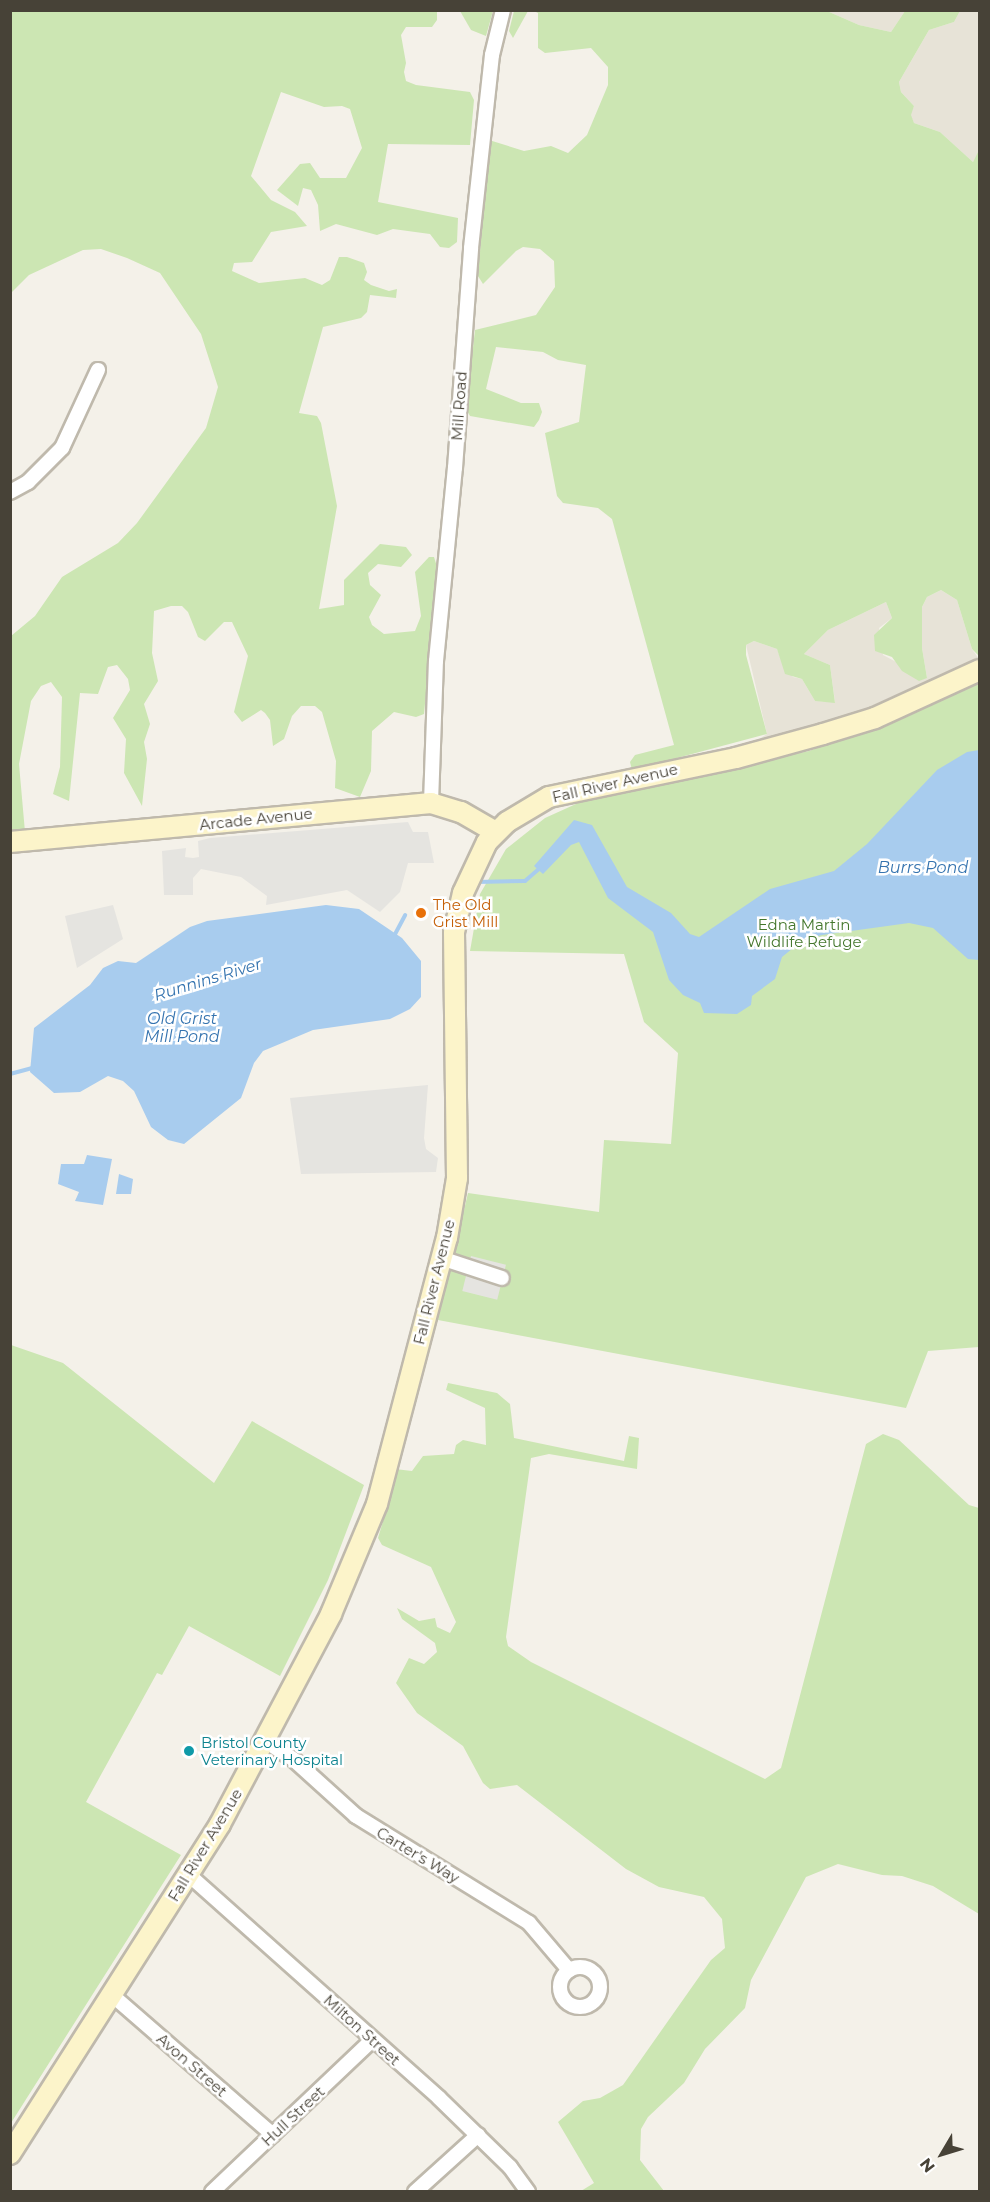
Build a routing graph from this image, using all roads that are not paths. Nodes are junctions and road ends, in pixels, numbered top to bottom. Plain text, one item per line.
1 (503, 10) edge
2 (98, 370) dead end
3 (10, 492) edge
4 (980, 670) edge
5 (431, 803) junction
6 (495, 832) junction
7 (10, 842) edge
8 (441, 1258) junction
9 (502, 1278) dead end
10 (265, 1741) junction
11 (189, 1875) junction
12 (569, 1970) dead end
13 (112, 1995) junction
14 (372, 2040) junction
15 (273, 2134) junction
16 (478, 2135) junction
17 (10, 2154) edge
18 (212, 2192) edge
19 (415, 2192) edge
20 (528, 2192) edge

1 - 5 street, Mill Road
2 - 3 street
4 - 6 main road, Fall River Avenue
5 - 6 main road, Arcade Avenue
5 - 7 main road, Arcade Avenue
6 - 8 main road, Fall River Avenue
8 - 9 street
8 - 10 main road, Fall River Avenue
10 - 11 main road, Fall River Avenue
10 - 12 street, Carter's Way
11 - 13 main road, Fall River Avenue
11 - 14 street, Milton Street
13 - 15 street, Avon Street
13 - 17 main road, Fall River Avenue
14 - 15 street, Hull Street
14 - 16 street, Milton Street
15 - 18 street, Hull Street
16 - 19 street
16 - 20 street, Milton Street

